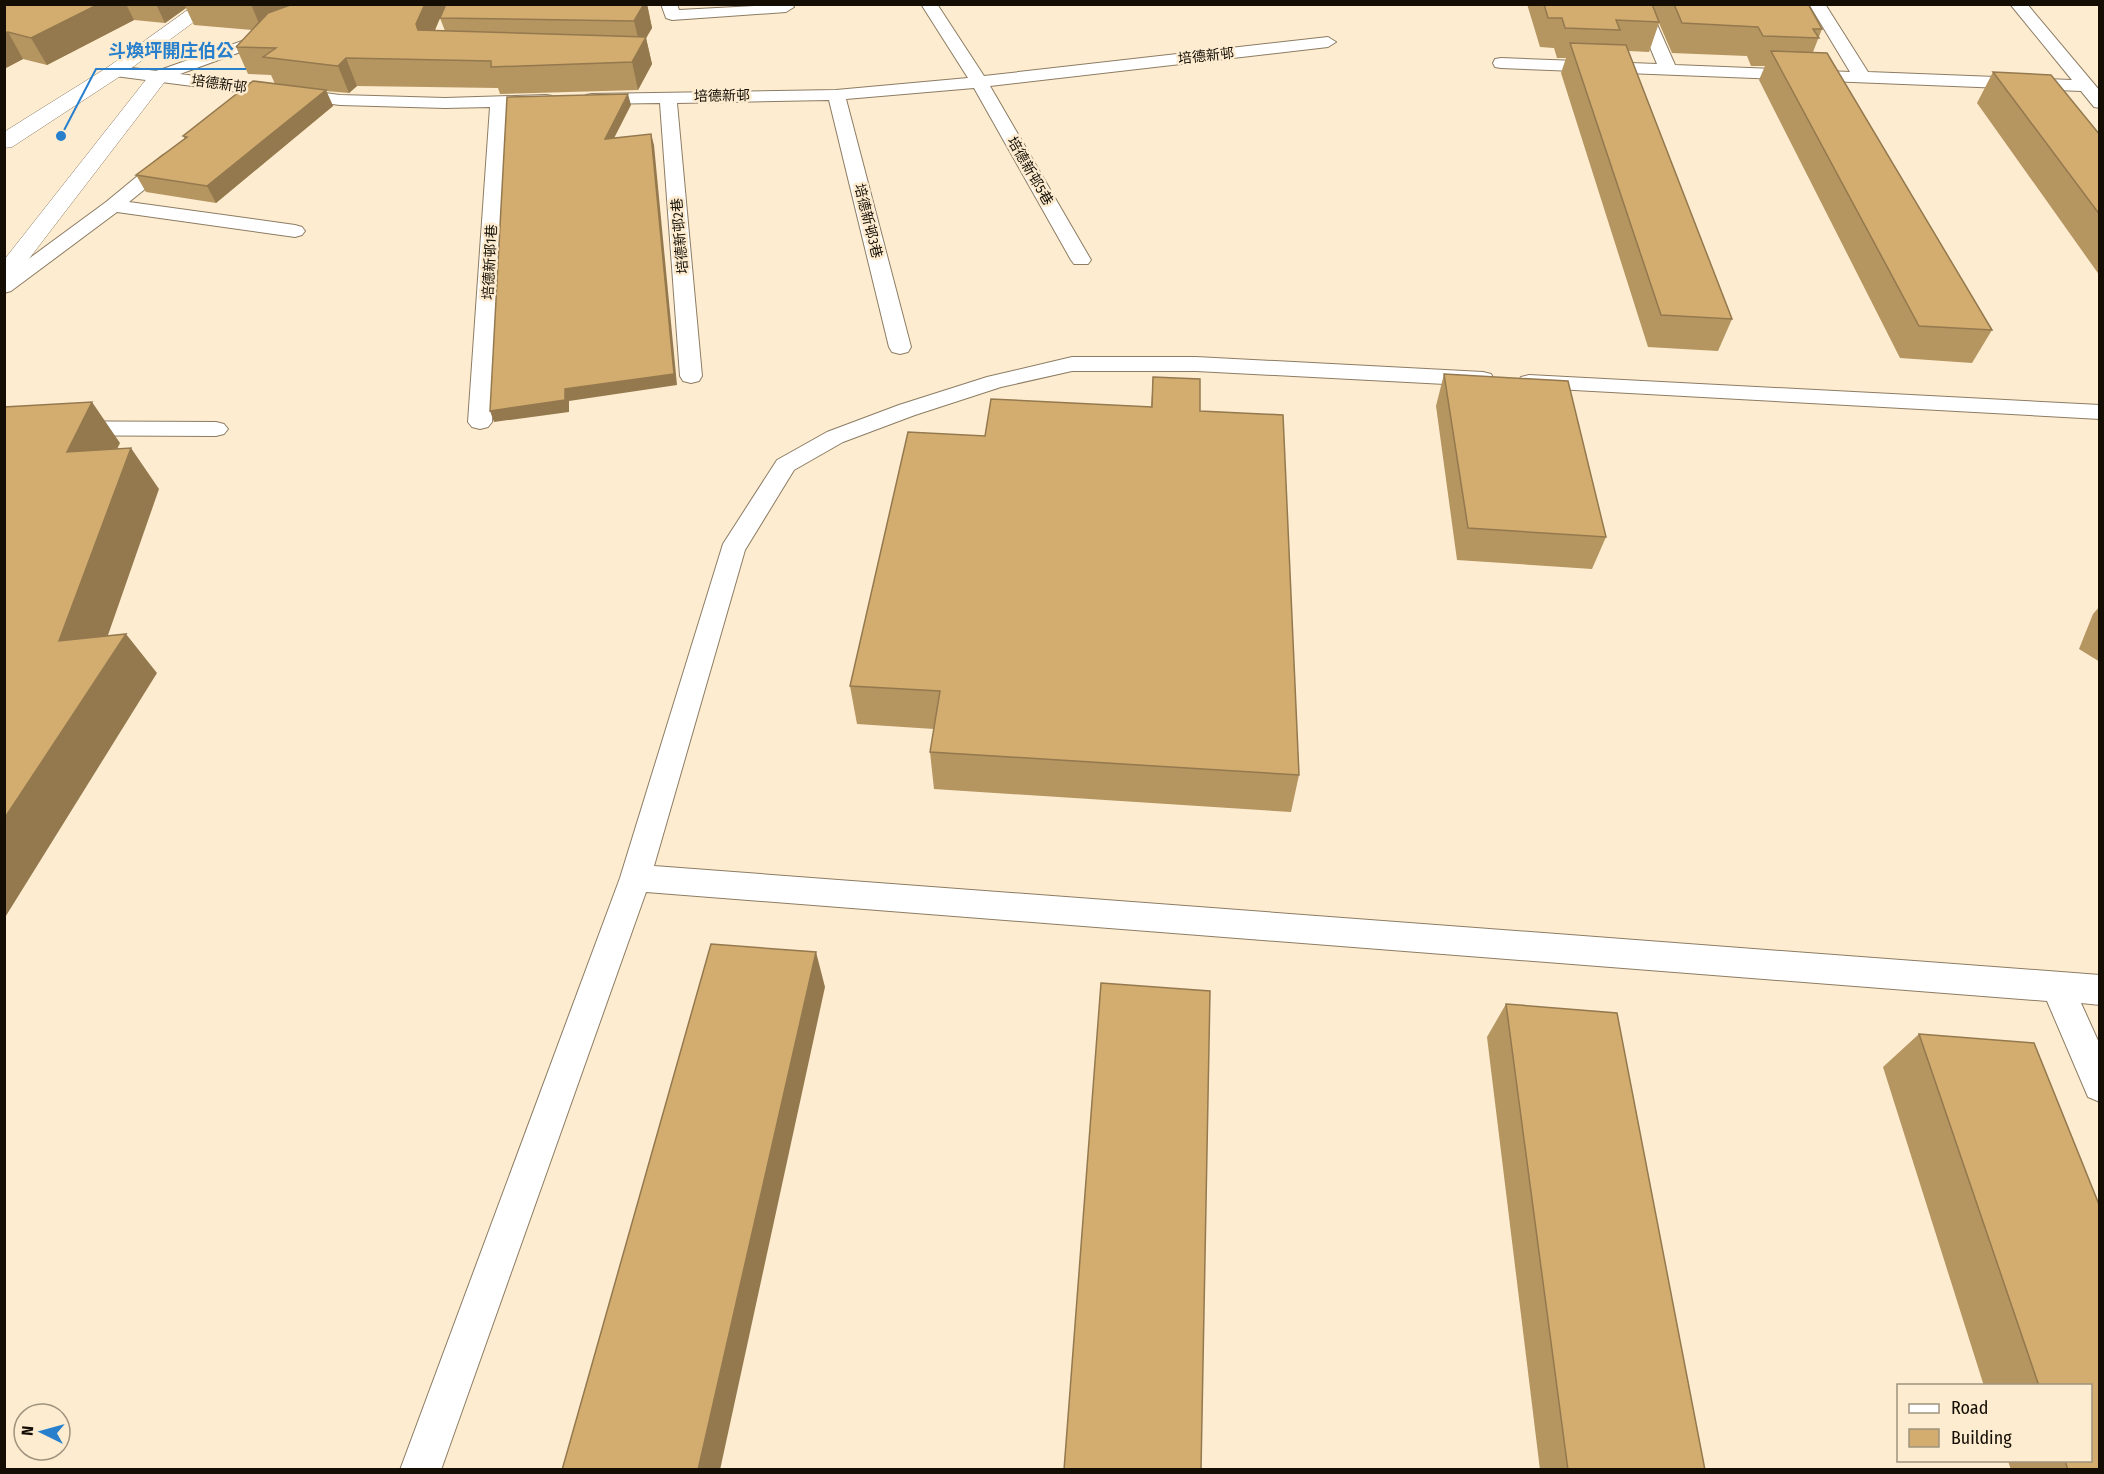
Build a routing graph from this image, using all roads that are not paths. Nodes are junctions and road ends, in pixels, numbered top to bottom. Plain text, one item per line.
1 (209, 4) edge
2 (669, 4) edge
3 (929, 4) edge
4 (1640, 4) edge
5 (1817, 4) edge
6 (2018, 4) edge
7 (786, 7) dead end
8 (291, 28) edge
9 (1328, 42) dead end
10 (1501, 63) dead end
11 (1668, 69) junction
12 (115, 71) junction
13 (159, 76) junction
14 (1862, 77) junction
15 (979, 82) junction
16 (2085, 86) junction
17 (256, 89) junction
18 (836, 95) junction
19 (668, 96) junction
20 (499, 102) junction
21 (2100, 103) edge
22 (238, 104) edge
23 (4, 142) edge
24 (184, 147) edge
25 (113, 206) junction
26 (295, 231) dead end
27 (1081, 260) dead end
28 (4, 276) edge
29 (4, 286) edge
30 (900, 347) dead end
31 (691, 376) dead end
32 (2100, 412) edge
33 (480, 422) dead end
34 (4, 428) edge
35 (216, 429) dead end
36 (635, 878) junction
37 (2058, 987) junction
38 (2100, 990) edge
39 (2100, 1086) edge
40 (420, 1470) edge

1 - 12 street
2 - 7 lane
3 - 15 lane, 培德新邨5巷
4 - 11 lane
5 - 14 lane
6 - 16 lane
8 - 13 lane
9 - 15 lane, 培德新邨
10 - 11 lane
11 - 14 lane
12 - 13 lane, 培德新邨
12 - 23 street
13 - 17 lane, 培德新邨
13 - 28 street
14 - 16 lane
15 - 18 lane, 培德新邨
15 - 27 lane, 培德新邨5巷
16 - 21 lane
17 - 20 lane, 培德新邨
17 - 22 lane
18 - 19 lane, 培德新邨
18 - 30 lane, 培德新邨3巷
19 - 20 lane, 培德新邨
19 - 31 lane, 培德新邨2巷
20 - 33 lane, 培德新邨1巷
24 - 25 lane
25 - 26 lane
25 - 29 lane
32 - 36 lane
34 - 35 lane
36 - 37 lane
36 - 40 lane
37 - 38 lane
37 - 39 lane

